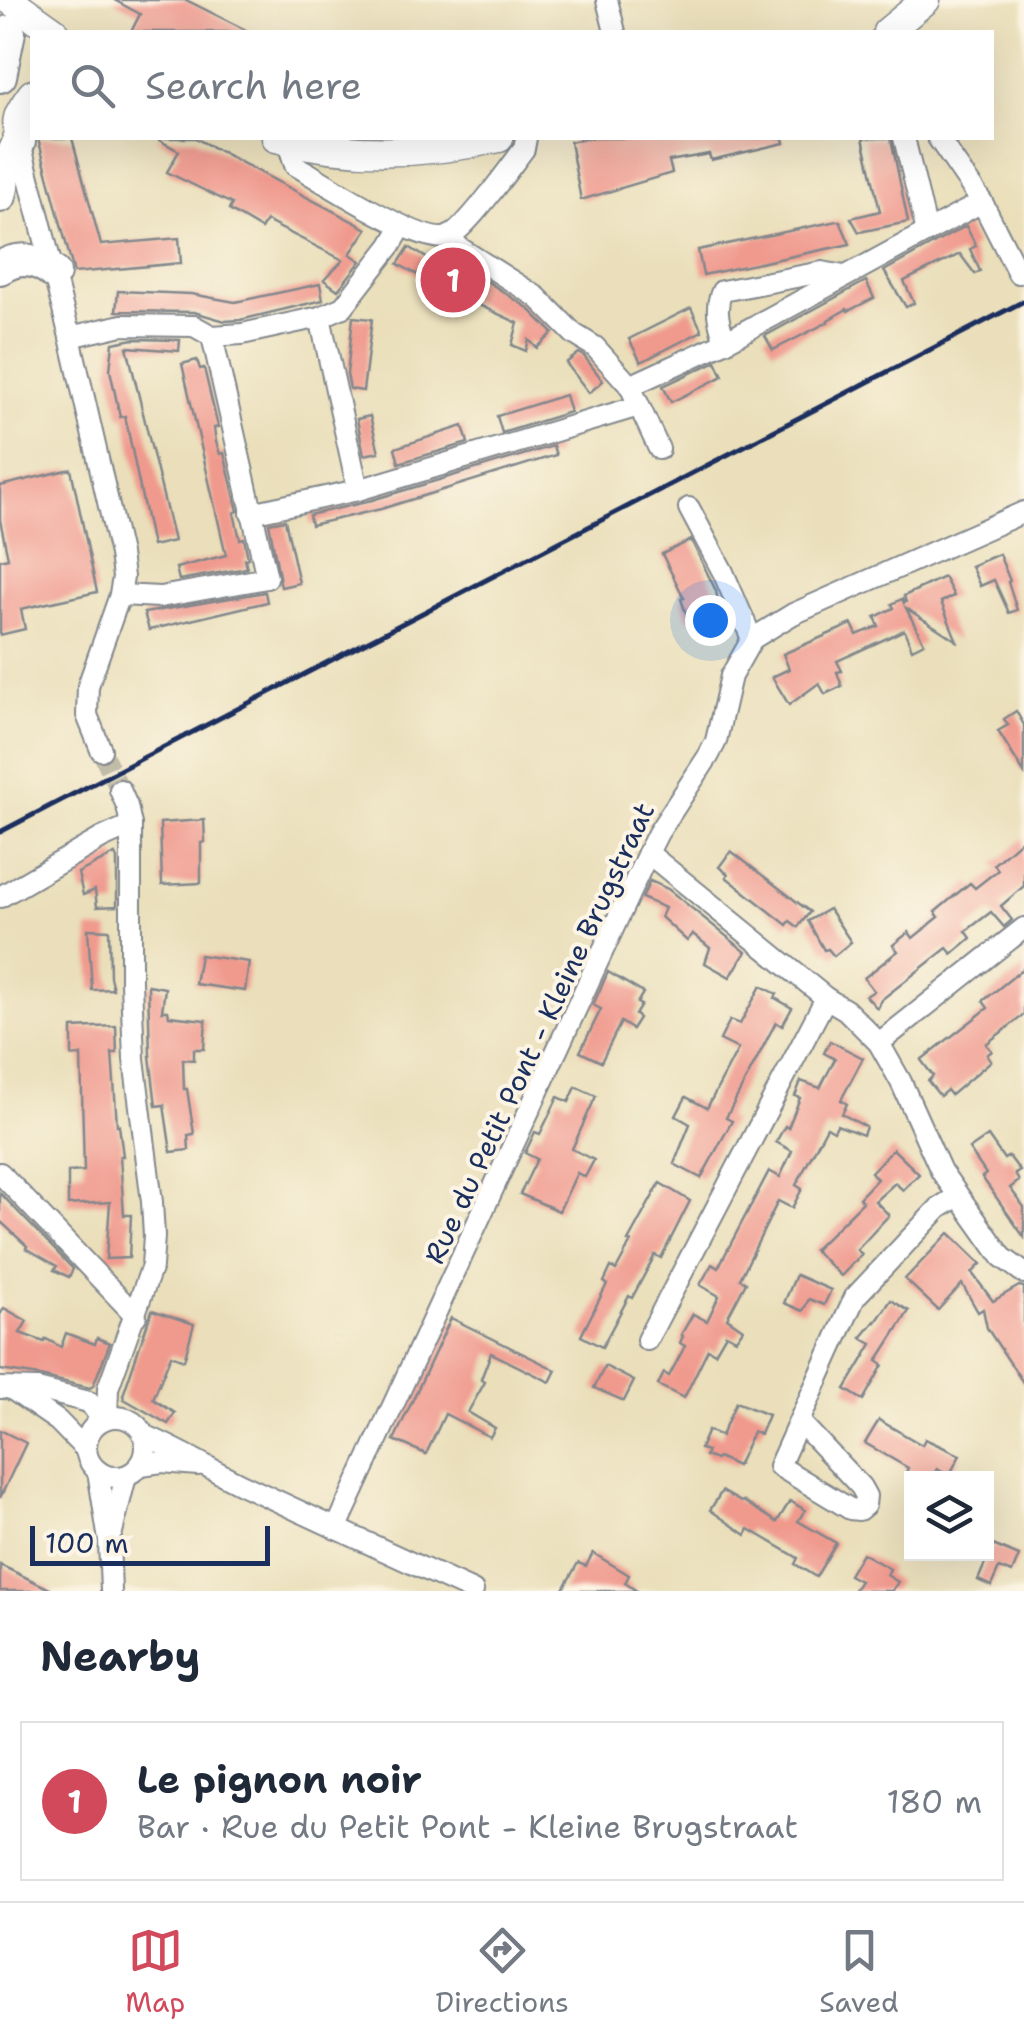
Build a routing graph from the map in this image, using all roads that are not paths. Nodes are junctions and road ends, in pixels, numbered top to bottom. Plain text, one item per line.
1 (607, 0) edge
2 (926, 0) edge
3 (10, 16) edge
4 (893, 28) edge
5 (49, 30) edge
6 (614, 30) edge
7 (0, 76) edge
8 (30, 97) edge
9 (26, 130) edge
10 (282, 140) edge
11 (286, 140) edge
12 (488, 140) edge
13 (526, 140) edge
14 (904, 140) edge
15 (939, 140) edge
16 (0, 196) edge
17 (982, 202) junction
18 (402, 226) junction
19 (927, 232) junction
20 (449, 236) junction
21 (0, 268) edge
22 (54, 273) junction
23 (1018, 273) dead end
24 (844, 276) junction
25 (320, 317) junction
26 (212, 336) junction
27 (70, 337) junction
28 (725, 342) junction
29 (635, 396) junction
30 (660, 449) dead end
31 (358, 490) junction
32 (689, 508) dead end
33 (1024, 512) edge
34 (251, 513) junction
35 (120, 595) junction
36 (752, 638) junction
37 (101, 750) tunnel mouth
38 (120, 790) tunnel mouth
39 (131, 825) junction
40 (648, 853) junction
41 (0, 897) edge
42 (1024, 928) edge
43 (826, 998) junction
44 (879, 1043) junction
45 (0, 1173) edge
46 (958, 1196) junction
47 (1022, 1270) edge
48 (136, 1316) junction
49 (646, 1340) dead end
50 (6, 1389) edge
51 (104, 1419) junction
52 (800, 1422) junction
53 (144, 1436) junction
54 (86, 1450) junction
55 (205, 1467) junction
56 (133, 1470) junction
57 (98, 1472) junction
58 (336, 1529) junction
59 (109, 1541) junction
60 (111, 1591) edge
61 (473, 1591) edge

1 - 6 street
2 - 4 main road
3 - 5 main road
3 - 7 highway
8 - 9 main road
9 - 16 highway
9 - 22 street
10 - 18 street
11 - 12 main road
13 - 20 street
14 - 19 street
15 - 17 street
17 - 19 street
17 - 23 street
18 - 20 street
18 - 25 street
19 - 24 street
20 - 29 street
21 - 22 highway
22 - 27 street
24 - 28 street
24 - 28 street
25 - 26 street
25 - 31 street
26 - 27 street
26 - 34 street
27 - 35 street
28 - 29 street
29 - 30 street
29 - 31 street
31 - 34 street
32 - 36 street
33 - 36 street
34 - 35 street
35 - 37 street
36 - 40 street, Rue du Petit Pont - Kleine Brugstraat
38 - 39 street
39 - 41 street
39 - 48 street
40 - 43 street
40 - 58 street, Rue du Petit Pont - Kleine Brugstraat
42 - 44 street
43 - 44 street
43 - 49 street
44 - 46 street
45 - 48 street
46 - 47 street
46 - 52 street
48 - 51 street
50 - 51 street
50 - 54 street
51 - 53 street
51 - 54 street
52 - 52 street
53 - 55 street
53 - 56 street
54 - 57 street
55 - 56 street
55 - 58 street
56 - 57 street
56 - 59 street
57 - 59 street
58 - 61 street
59 - 60 street

